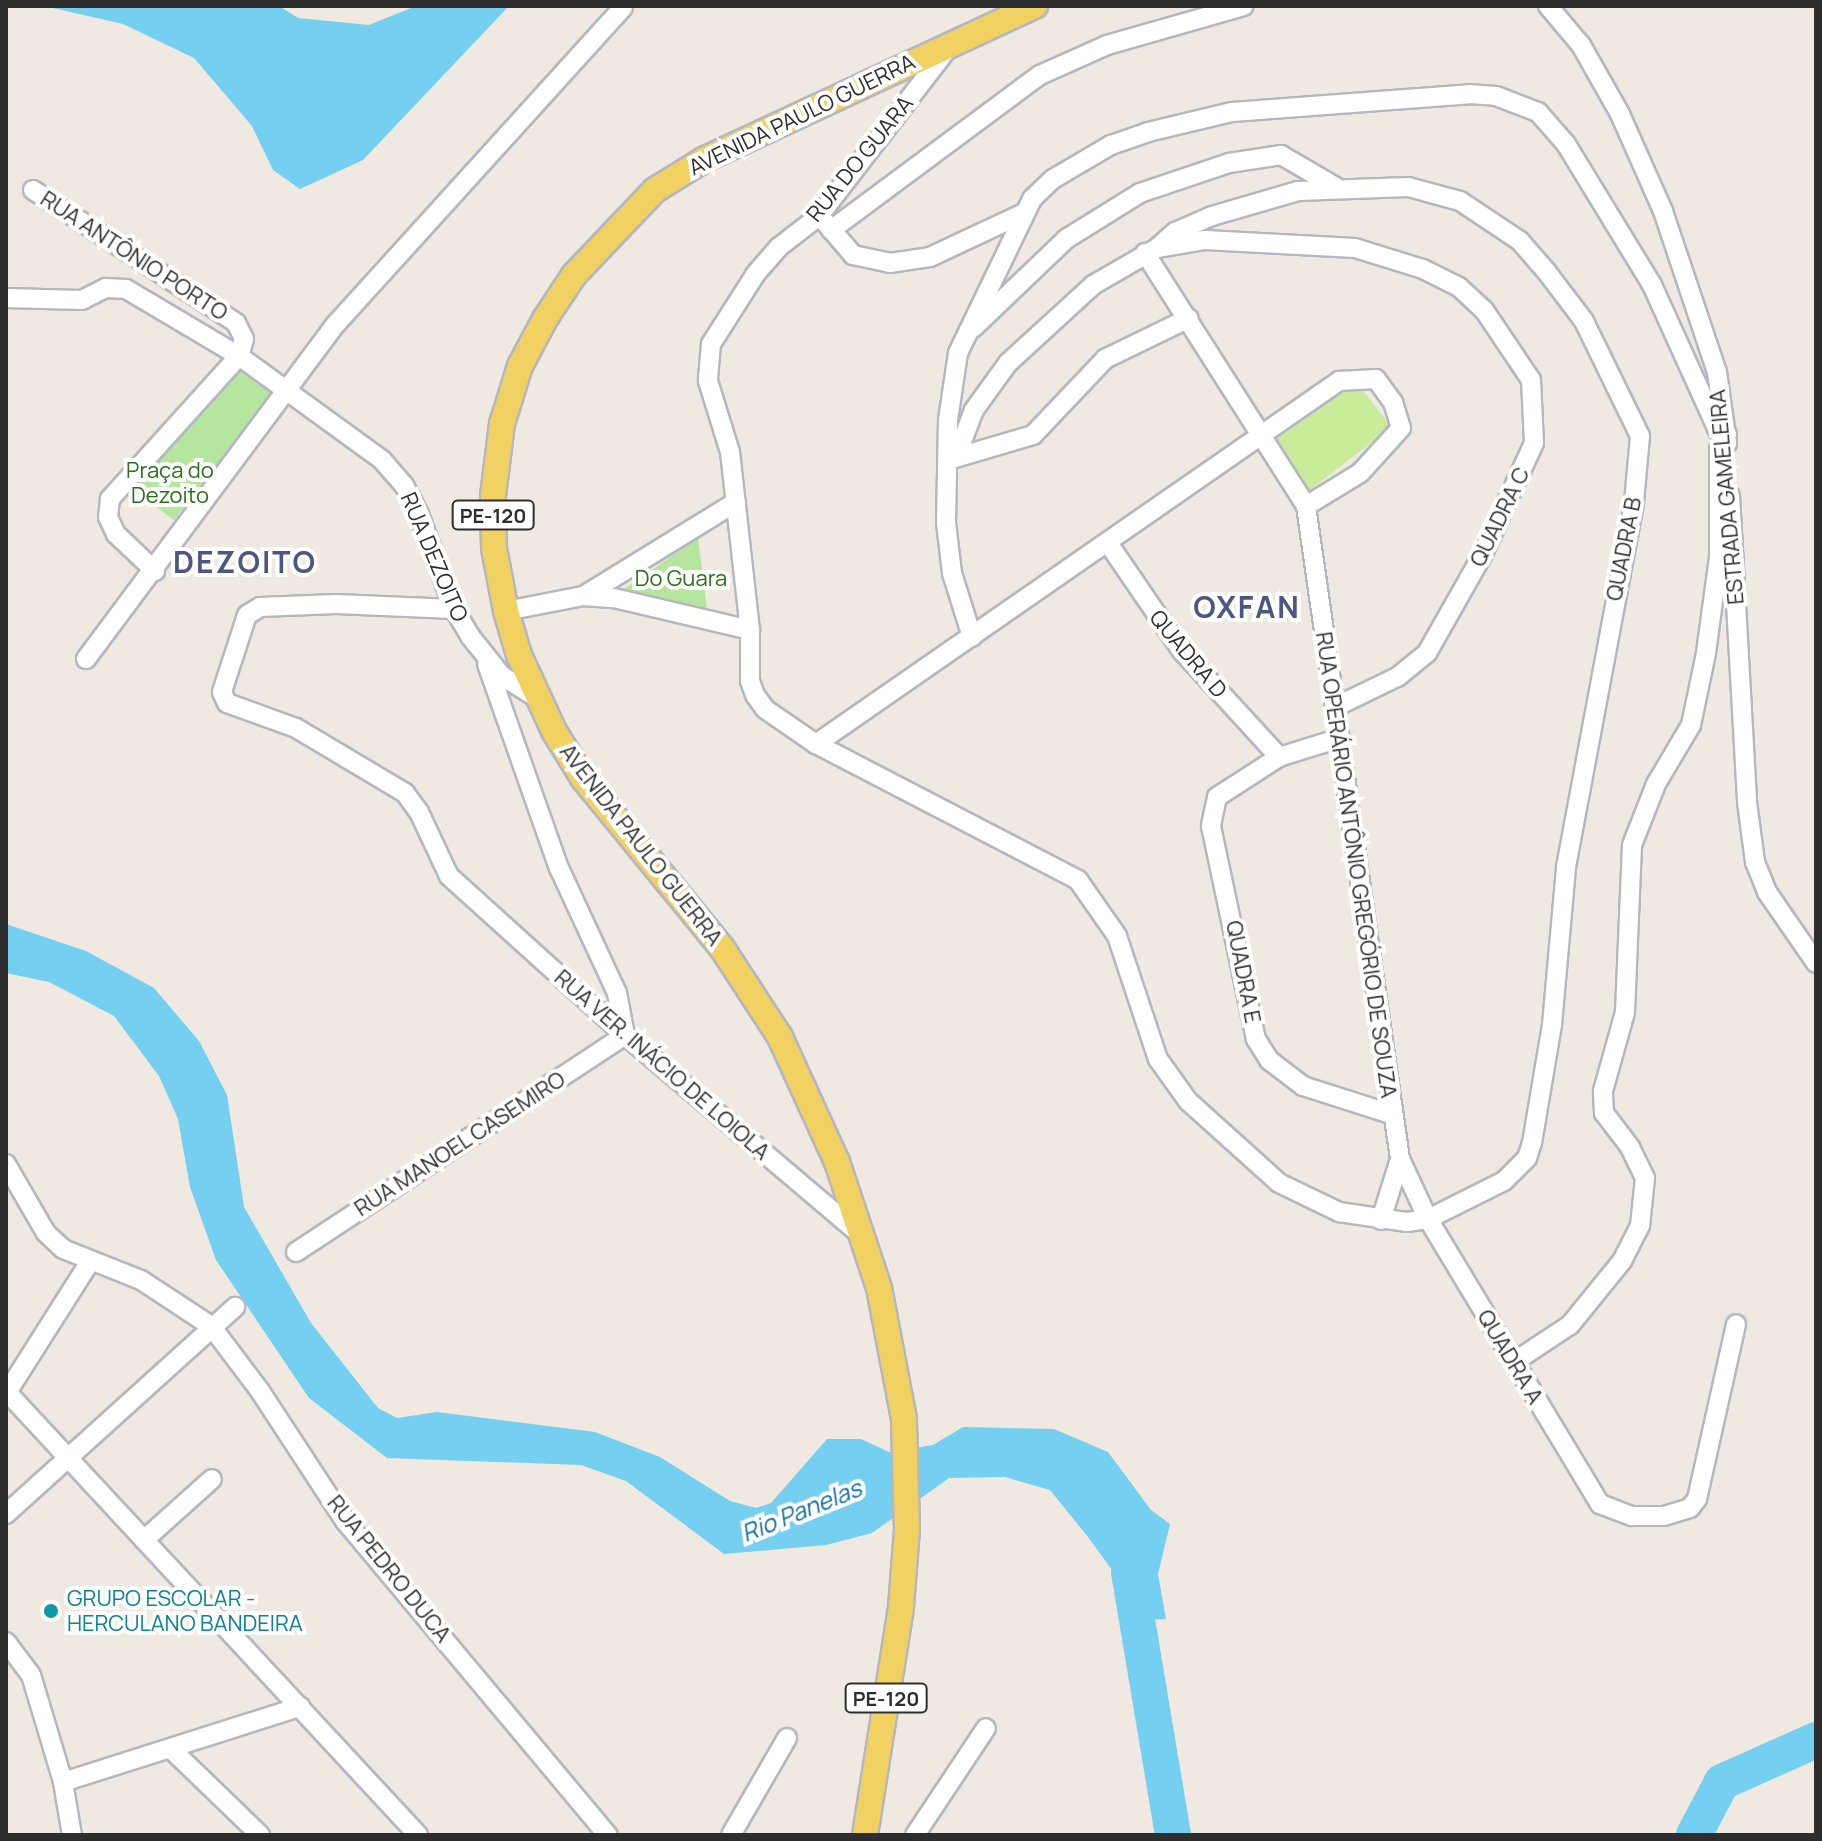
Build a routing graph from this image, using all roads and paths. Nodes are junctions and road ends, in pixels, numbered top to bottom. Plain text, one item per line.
1 (1035, 6) edge
2 (1244, 6) edge
3 (1548, 6) edge
4 (623, 8) dead end
5 (950, 45) junction
6 (1336, 187) junction
7 (33, 190) dead end
8 (1024, 213) junction
9 (825, 223) junction
10 (1151, 251) junction
11 (6, 298) edge
12 (1189, 318) junction
13 (963, 339) junction
14 (239, 356) junction
15 (287, 389) junction
16 (1259, 434) junction
17 (1724, 436) junction
18 (952, 459) junction
19 (736, 502) junction
20 (1306, 506) junction
21 (1108, 543) junction
22 (155, 571) junction
23 (583, 596) junction
24 (454, 609) junction
25 (506, 611) junction
26 (750, 630) junction
27 (972, 637) junction
28 (484, 657) junction
29 (86, 659) dead end
30 (539, 699) junction
31 (1335, 707) junction
32 (1340, 738) junction
33 (816, 744) junction
34 (1279, 757) junction
35 (1816, 963) edge
36 (625, 1035) junction
37 (1391, 1114) junction
38 (1400, 1159) junction
39 (6, 1164) edge
40 (1428, 1219) junction
41 (1381, 1220) junction
42 (864, 1237) junction
43 (296, 1252) dead end
44 (89, 1263) junction
45 (235, 1307) dead end
46 (1736, 1324) dead end
47 (211, 1326) junction
48 (1514, 1362) junction
49 (6, 1392) edge
50 (67, 1455) junction
51 (212, 1479) dead end
52 (6, 1514) edge
53 (144, 1540) junction
54 (6, 1642) edge
55 (300, 1707) junction
56 (986, 1728) dead end
57 (787, 1738) dead end
58 (171, 1749) junction
59 (63, 1782) junction
60 (72, 1835) edge
61 (260, 1835) edge
62 (418, 1835) edge
63 (608, 1835) edge
64 (731, 1835) edge
65 (865, 1835) edge
66 (915, 1835) edge

1 - 5 main road, AVENIDA PAULO GUERRA / PE-120
2 - 9 street
3 - 17 street, ESTRADA GAMELEIRA
4 - 15 street
5 - 9 street, RUA DO GUARA
5 - 25 main road, AVENIDA PAULO GUERRA / PE-120
6 - 10 street, QUADRA B
6 - 13 street
6 - 40 street, QUADRA B
7 - 14 street, RUA ANTÔNIO PORTO
8 - 9 street
8 - 13 street
8 - 17 street
9 - 19 street, RUA DO GUARA
10 - 12 street
10 - 18 street, QUADRA B
10 - 31 street, QUADRA C
11 - 14 street
12 - 16 street
12 - 18 street
13 - 18 street
14 - 15 street
14 - 22 street
15 - 22 street
15 - 24 street, RUA DEZOITO
16 - 20 street
16 - 20 street
16 - 21 street
17 - 35 street, ESTRADA GAMELEIRA
17 - 48 street
18 - 27 street
19 - 23 street
19 - 26 street, RUA DO GUARA
20 - 31 street, RUA OPERÁRIO ANTÔNIO GREGÓRIO DE SOUZA
21 - 27 street
21 - 34 street, QUADRA D
22 - 29 street
23 - 25 street
23 - 26 street
24 - 28 street, RUA DEZOITO
24 - 36 street, RUA VER. INÁCIO DE LOIOLA
25 - 30 main road, AVENIDA PAULO GUERRA / PE-120
26 - 33 street, RUA DO GUARA
27 - 33 street
28 - 30 street, RUA DEZOITO
28 - 36 street
30 - 42 main road, AVENIDA PAULO GUERRA / PE-120
31 - 32 street, RUA OPERÁRIO ANTÔNIO GREGÓRIO DE SOUZA
32 - 34 street
32 - 37 street, RUA OPERÁRIO ANTÔNIO GREGÓRIO DE SOUZA
33 - 41 street, RUA DO GUARA
34 - 37 street, QUADRA E
36 - 42 street, RUA VER. INÁCIO DE LOIOLA
36 - 43 street, RUA MANOEL CASEMIRO
37 - 38 street, RUA OPERÁRIO ANTÔNIO GREGÓRIO DE SOUZA
38 - 40 street, RUA OPERÁRIO ANTÔNIO GREGÓRIO DE SOUZA
38 - 41 street
39 - 44 street, RUA PEDRO DUCA
40 - 41 street, RUA DO GUARA
40 - 48 street, QUADRA A
42 - 65 main road, AVENIDA PAULO GUERRA / PE-120
44 - 47 street, RUA PEDRO DUCA
44 - 49 street
45 - 47 street
46 - 48 street, QUADRA A
47 - 50 street
47 - 63 street, RUA PEDRO DUCA
49 - 50 street
50 - 52 street
50 - 53 street
51 - 53 street
53 - 55 street
54 - 59 street
55 - 58 street
55 - 62 street
56 - 66 street
57 - 64 street
58 - 59 street
58 - 61 street
59 - 60 street

